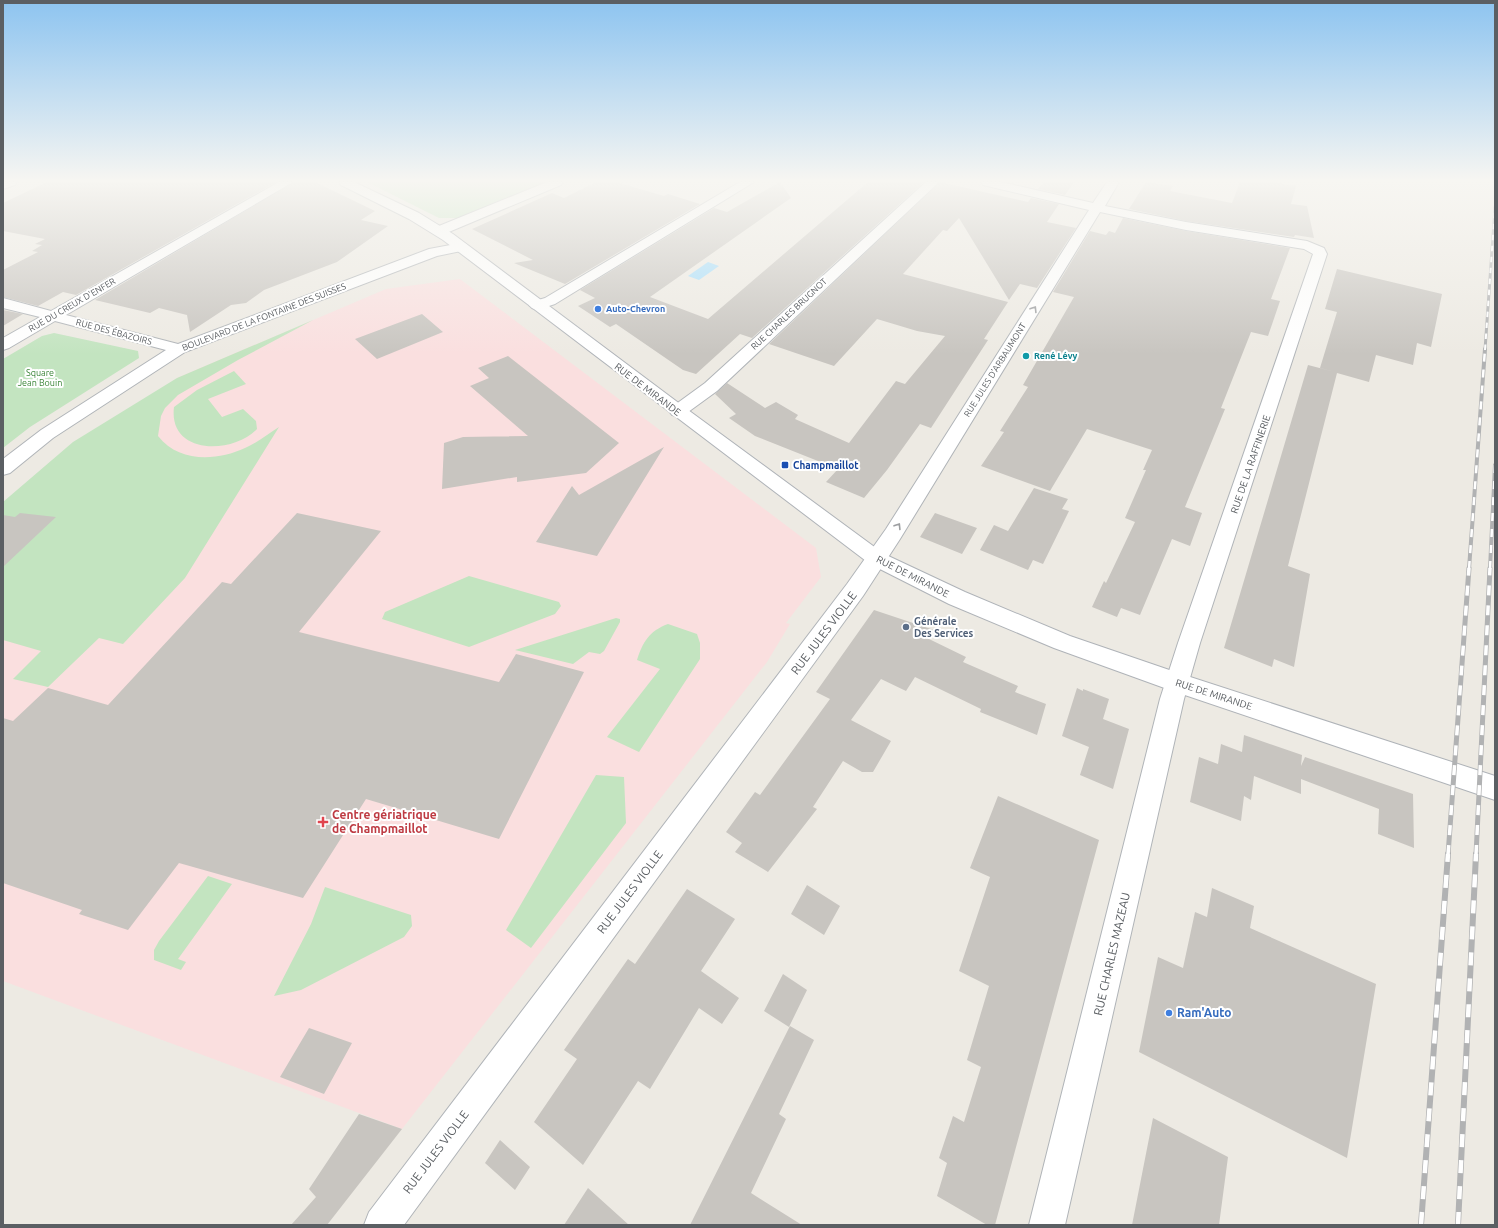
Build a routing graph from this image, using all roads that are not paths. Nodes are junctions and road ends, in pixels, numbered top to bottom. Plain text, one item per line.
1 (186, 239) edge
2 (451, 239) edge
3 (653, 239) edge
4 (871, 239) edge
5 (1077, 239) edge
6 (1269, 239) edge
7 (461, 246) junction
8 (3, 304) edge
9 (536, 305) junction
10 (52, 316) junction
11 (3, 345) edge
12 (179, 349) junction
13 (678, 411) junction
14 (3, 469) edge
15 (877, 558) junction
16 (1178, 683) junction
17 (1495, 788) edge
18 (382, 1225) edge
19 (1047, 1225) edge

1 - 10 street, RUE DU CREUX D'ENFER
2 - 7 street, RUE DE MIRANDE
3 - 9 street
4 - 13 street, RUE CHARLES BRUGNOT
15 -> 5 street, RUE JULES D'ARBAUMONT
6 - 16 street, RUE DE LA RAFFINERIE
7 - 9 street, RUE DE MIRANDE
7 - 12 street, BOULEVARD DE LA FONTAINE DES SUISSES
8 - 10 street, RUE DES ÉBAZOIRS
9 - 13 street, RUE DE MIRANDE
10 - 11 street, RUE DU CREUX D'ENFER
10 - 12 street, RUE DES ÉBAZOIRS
12 - 14 street, BOULEVARD DE LA FONTAINE DES SUISSES
13 - 15 street, RUE DE MIRANDE
15 - 16 street, RUE DE MIRANDE
15 - 18 street, RUE JULES VIOLLE
16 - 17 street, RUE DE MIRANDE
16 - 19 street, RUE CHARLES MAZEAU

